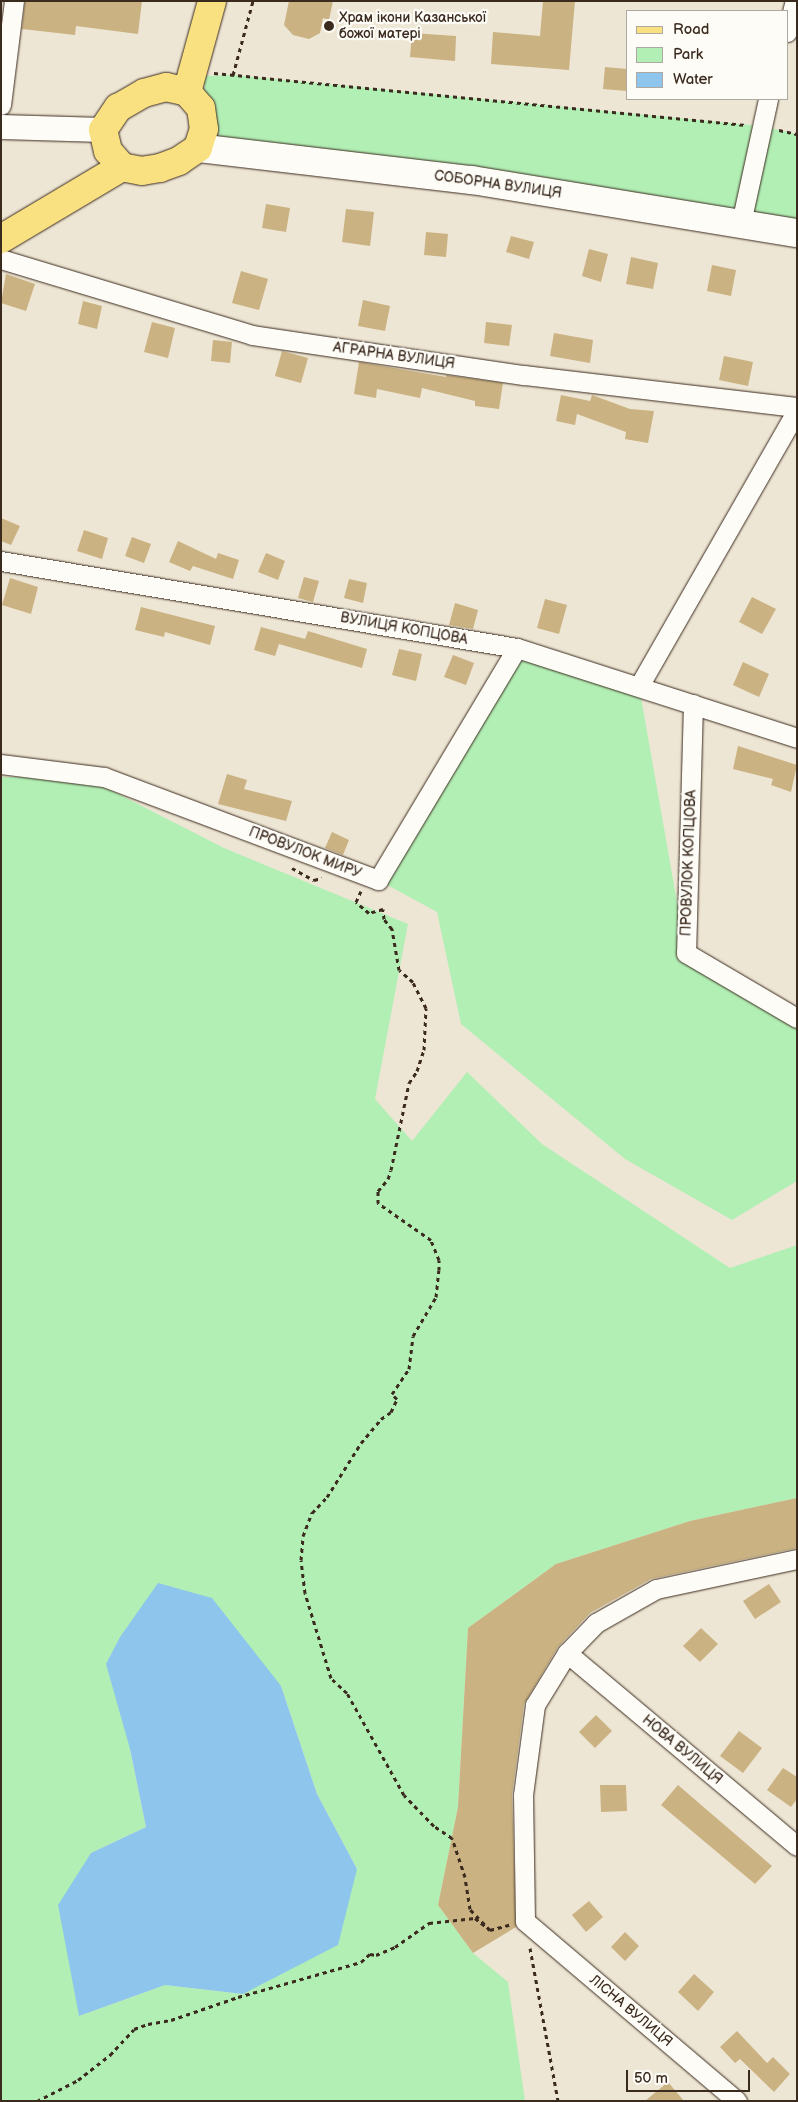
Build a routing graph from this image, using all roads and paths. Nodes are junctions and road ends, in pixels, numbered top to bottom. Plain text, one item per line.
1 (14, 1) edge
2 (212, 1) edge
3 (253, 1) edge
4 (795, 1) edge
5 (788, 28) edge
6 (233, 76) junction
7 (190, 81) junction
8 (768, 100) edge
9 (1, 105) edge
10 (761, 126) junction
11 (1, 127) edge
12 (104, 130) junction
13 (198, 148) junction
14 (122, 167) junction
15 (742, 223) junction
16 (797, 233) edge
17 (1, 240) edge
18 (1, 259) edge
19 (797, 408) edge
20 (1, 561) edge
21 (517, 648) junction
22 (639, 686) junction
23 (693, 704) junction
24 (797, 738) edge
25 (1, 764) edge
26 (284, 863) dead end
27 (330, 876) dead end
28 (354, 884) dead end
29 (797, 1018) edge
30 (797, 1559) edge
31 (567, 1653) junction
32 (797, 1846) edge
33 (525, 1921) junction
34 (37, 2101) edge
35 (558, 2101) edge
36 (737, 2101) edge

1 - 9 street
2 - 7 main road
3 - 6 path
4 - 5 street
6 - 7 path
6 - 10 path
7 - 12 main road
7 - 13 main road
8 - 10 street
10 - 15 street
11 - 12 street
12 - 14 main road
13 - 14 main road
13 - 15 main road, СОБОРНА ВУЛИЦЯ
14 - 17 main road
15 - 16 main road, СОБОРНА ВУЛИЦЯ
18 - 19 street, АГРАРНА ВУЛИЦЯ
19 - 22 street
20 - 21 street, ВУЛИЦЯ КОПЦОВА
21 - 22 street, ВУЛИЦЯ КОПЦОВА
21 - 25 street, ПРОВУЛОК МИРУ
22 - 23 street, ВУЛИЦЯ КОПЦОВА
23 - 24 street, ВУЛИЦЯ КОПЦОВА
23 - 29 street, ПРОВУЛОК КОПЦОВА
26 - 27 path
28 - 34 path
30 - 31 street
31 - 32 street, НОВА ВУЛИЦЯ
31 - 33 street
33 - 35 path
33 - 36 street, ЛІСНА ВУЛИЦЯ

